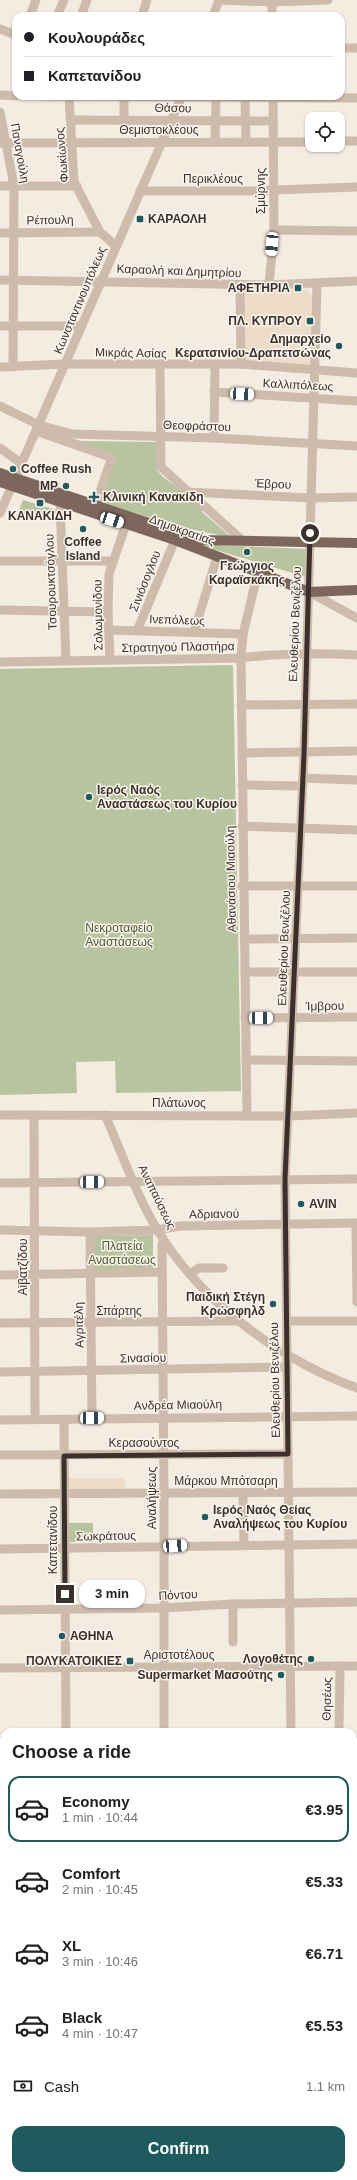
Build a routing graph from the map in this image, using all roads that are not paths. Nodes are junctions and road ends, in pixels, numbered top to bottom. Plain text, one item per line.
1 (36, 0) edge
2 (64, 0) edge
3 (86, 0) edge
4 (147, 0) edge
5 (219, 0) edge
6 (328, 0) edge
7 (272, 1) edge
8 (32, 12) edge
9 (59, 12) edge
10 (82, 12) edge
11 (143, 12) edge
12 (214, 12) edge
13 (272, 12) edge
14 (0, 29) edge
15 (12, 34) edge
16 (345, 48) edge
17 (357, 48) edge
18 (0, 96) edge
19 (12, 96) edge
20 (345, 98) edge
21 (357, 98) edge
22 (70, 100) edge
23 (124, 100) edge
24 (180, 100) edge
25 (216, 100) edge
26 (245, 100) edge
27 (273, 100) edge
28 (0, 112) edge
29 (72, 120) junction
30 (124, 120) junction
31 (171, 120) junction
32 (245, 120) junction
33 (216, 121) junction
34 (273, 121) junction
35 (345, 141) edge
36 (357, 141) edge
37 (72, 142) junction
38 (215, 142) junction
39 (246, 142) junction
40 (273, 142) junction
41 (305, 142) edge
42 (3, 143) edge
43 (161, 143) junction
44 (0, 186) edge
45 (14, 186) junction
46 (77, 186) junction
47 (357, 187) edge
48 (274, 190) junction
49 (140, 191) junction
50 (274, 230) junction
51 (357, 231) edge
52 (100, 232) junction
53 (0, 233) edge
54 (14, 233) junction
55 (116, 246) junction
56 (0, 280) edge
57 (13, 280) junction
58 (101, 281) junction
59 (357, 281) edge
60 (240, 285) junction
61 (269, 285) junction
62 (317, 285) junction
63 (0, 326) edge
64 (13, 326) junction
65 (82, 326) junction
66 (65, 364) junction
67 (241, 364) junction
68 (160, 365) junction
69 (215, 365) junction
70 (0, 367) edge
71 (13, 367) junction
72 (314, 370) junction
73 (357, 372) edge
74 (214, 392) junction
75 (314, 398) junction
76 (357, 401) edge
77 (0, 406) edge
78 (37, 428) junction
79 (162, 437) junction
80 (214, 438) junction
81 (312, 443) junction
82 (357, 446) edge
83 (0, 448) edge
84 (22, 464) junction
85 (0, 473) edge
86 (0, 482) edge
87 (14, 482) junction
88 (187, 492) junction
89 (357, 497) edge
90 (311, 498) junction
91 (60, 502) junction
92 (95, 506) junction
93 (0, 513) edge
94 (126, 524) junction
95 (175, 540) junction
96 (243, 541) junction
97 (310, 543) junction
98 (357, 543) edge
99 (218, 557) junction
100 (0, 561) edge
101 (62, 561) junction
102 (112, 561) junction
103 (258, 572) junction
104 (357, 590) edge
105 (309, 592) junction
106 (0, 610) edge
107 (64, 611) junction
108 (108, 612) junction
109 (357, 618) edge
110 (109, 630) junction
111 (137, 631) junction
112 (194, 632) junction
113 (243, 634) junction
114 (307, 652) junction
115 (357, 655) edge
116 (241, 658) junction
117 (110, 660) junction
118 (66, 661) junction
119 (0, 662) edge
120 (305, 703) junction
121 (357, 704) edge
122 (240, 705) junction
123 (357, 751) edge
124 (242, 753) junction
125 (304, 754) junction
126 (357, 780) edge
127 (303, 782) junction
128 (242, 785) junction
129 (242, 826) junction
130 (301, 827) junction
131 (357, 830) edge
132 (242, 886) junction
133 (298, 886) junction
134 (357, 886) edge
135 (296, 938) junction
136 (357, 938) edge
137 (244, 939) junction
138 (244, 972) junction
139 (295, 972) junction
140 (357, 972) edge
141 (357, 1017) edge
142 (245, 1018) junction
143 (293, 1018) junction
144 (246, 1060) junction
145 (291, 1061) junction
146 (357, 1061) edge
147 (357, 1113) edge
148 (0, 1115) edge
149 (34, 1115) junction
150 (105, 1115) junction
151 (247, 1116) junction
152 (289, 1116) junction
153 (357, 1178) edge
154 (285, 1179) junction
155 (135, 1181) junction
156 (35, 1182) junction
157 (0, 1183) edge
158 (356, 1223) edge
159 (286, 1224) junction
160 (0, 1230) edge
161 (35, 1230) junction
162 (157, 1230) junction
163 (90, 1232) junction
164 (164, 1240) junction
165 (224, 1268) dead end
166 (162, 1272) junction
167 (191, 1273) junction
168 (90, 1274) junction
169 (0, 1275) edge
170 (35, 1275) junction
171 (357, 1302) edge
172 (287, 1321) junction
173 (357, 1321) edge
174 (238, 1322) junction
175 (0, 1323) edge
176 (35, 1323) junction
177 (91, 1323) junction
178 (163, 1323) junction
179 (287, 1356) junction
180 (287, 1367) junction
181 (163, 1370) junction
182 (92, 1371) junction
183 (0, 1372) edge
184 (35, 1373) junction
185 (357, 1386) edge
186 (288, 1416) junction
187 (357, 1416) edge
188 (163, 1417) junction
189 (92, 1418) junction
190 (35, 1419) junction
191 (64, 1419) junction
192 (0, 1420) edge
193 (288, 1454) junction
194 (0, 1455) edge
195 (64, 1456) junction
196 (164, 1456) junction
197 (288, 1492) junction
198 (357, 1492) edge
199 (164, 1493) junction
200 (243, 1493) junction
201 (0, 1494) edge
202 (65, 1494) junction
203 (289, 1544) junction
204 (357, 1544) edge
205 (244, 1545) junction
206 (164, 1547) junction
207 (65, 1548) junction
208 (0, 1549) edge
209 (357, 1602) edge
210 (289, 1603) junction
211 (233, 1604) junction
212 (65, 1608) junction
213 (164, 1608) junction
214 (0, 1610) edge
215 (233, 1642) dead end
216 (340, 1666) junction
217 (357, 1666) edge
218 (165, 1667) junction
219 (290, 1667) junction
220 (0, 1668) edge
221 (66, 1668) junction
222 (66, 1728) edge
223 (164, 1728) edge
224 (291, 1728) edge
225 (339, 1728) edge

1 - 8 street
2 - 9 street
3 - 10 street
4 - 11 street
5 - 7 street
5 - 12 street
6 - 7 street
7 - 13 street
14 - 15 street
16 - 17 street
18 - 19 street
20 - 21 street
22 - 29 street, Φωκίωνος
23 - 30 street
24 - 31 street, Κωνσταντινουπόλεως
25 - 33 street
26 - 32 street
27 - 34 street, Σμύρνης
28 - 42 street, Παναγούλη
29 - 30 street, Θάσου
29 - 37 street, Φωκίωνος
30 - 31 street, Θάσου
31 - 33 street, Θάσου
31 - 43 street, Κωνσταντινουπόλεως
32 - 33 street, Θάσου
32 - 34 street, Θάσου
32 - 39 street
33 - 38 street
34 - 40 street, Σμύρνης
35 - 36 street
37 - 42 street, Θεμιστοκλέους
37 - 43 street, Θεμιστοκλέους
37 - 46 street, Φωκίωνος
38 - 39 street, Θεμιστοκλέους
38 - 43 street, Θεμιστοκλέους
39 - 40 street, Θεμιστοκλέους
40 - 41 street, Θεμιστοκλέους
40 - 48 street, Σμύρνης
42 - 45 street, Παναγούλη
43 - 49 street, Κωνσταντινουπόλεως
44 - 45 street
45 - 46 street
45 - 54 street, Παναγούλη
46 - 52 street, Φωκίωνος
47 - 48 street, Περικλέους
48 - 49 street, Περικλέους
48 - 50 street, Σμύρνης
49 - 55 street, Κωνσταντινουπόλεως
50 - 51 street
50 - 61 street, Σμύρνης
52 - 54 street, Ρέπουλη
52 - 55 street, Φωκίωνος
53 - 54 street, Ρέπουλη
54 - 57 street, Παναγούλη
55 - 58 street, Κωνσταντινουπόλεως
56 - 57 street, Καραολή και Δημητρίου
57 - 58 street, Καραολή και Δημητρίου
57 - 64 street, Παναγούλη
58 - 60 street, Καραολή και Δημητρίου
58 - 65 street, Κωνσταντινουπόλεως
59 - 62 street, Καραολή και Δημητρίου
60 - 61 street, Καραολή και Δημητρίου
60 - 67 street
61 - 62 street, Καραολή και Δημητρίου
62 - 72 street, Ελευθερίου Βενιζέλου
63 - 64 street
64 - 65 street
64 - 71 street, Παναγούλη
65 - 66 street, Κωνσταντινουπόλεως
66 - 68 street, Μικράς Ασίας
66 - 71 street, Μικράς Ασίας
66 - 78 street, Κωνσταντινουπόλεως
67 - 69 street, Μικράς Ασίας
67 - 72 street, Μικράς Ασίας
68 - 69 street, Μικράς Ασίας
68 - 79 street
69 - 74 street
70 - 71 street, Μικράς Ασίας
72 - 73 street, Μικράς Ασίας
72 - 75 street, Ελευθερίου Βενιζέλου
74 - 75 street, Καλλιπόλεως
74 - 80 street
75 - 76 street, Καλλιπόλεως
75 - 81 street, Ελευθερίου Βενιζέλου
77 - 78 street
78 - 79 street, Θεοφράστου
78 - 84 street, Κωνσταντινουπόλεως
78 - 92 street
79 - 80 street, Θεοφράστου
79 - 88 street
80 - 81 street, Θεοφράστου
81 - 82 street, Θεοφράστου
81 - 90 street, Ελευθερίου Βενιζέλου
83 - 84 street
84 - 87 street, Κωνσταντινουπόλεως
85 - 87 main road, Δημοκρατίας
86 - 87 main road, Δημοκρατίας
87 - 91 main road, Δημοκρατίας
87 - 92 main road, Δημοκρατίας
87 - 93 street, Κωνσταντινουπόλεως
88 - 90 street, Έβρου
88 - 96 street
89 - 90 street, Έβρου
90 - 97 street, Ελευθερίου Βενιζέλου
91 - 94 main road, Δημοκρατίας
91 - 101 street, Τσουρουκτσόγλου
92 - 96 main road, Δημοκρατίας
94 - 95 main road, Δημοκρατίας
94 - 102 street, Σολωμονίδου
95 - 99 main road, Δημοκρατίας
95 - 111 street, Σινιόσογλου
96 - 97 main road, Δημοκρατίας
97 - 98 main road, Δημοκρατίας
97 - 105 street, Ελευθερίου Βενιζέλου
99 - 103 main road, Δημοκρατίας
99 - 112 street
100 - 101 street
101 - 102 street
101 - 107 street, Τσουρουκτσόγλου
102 - 108 street, Σολωμονίδου
103 - 105 main road, Δημοκρατίας
103 - 113 street, Αθανάσιου Μιαούλη
104 - 105 main road, Δημοκρατίας
105 - 109 street
105 - 114 street, Ελευθερίου Βενιζέλου
106 - 107 street
107 - 108 street
107 - 118 street, Τσουρουκτσόγλου
108 - 110 street, Σολωμονίδου
110 - 111 street, Ινεπόλεως
110 - 117 street, Σολωμονίδου
111 - 112 street, Ινεπόλεως
112 - 113 street, Ινεπόλεως
113 - 116 street, Αθανάσιου Μιαούλη
114 - 115 street, Στρατηγού Πλαστήρα
114 - 116 street, Στρατηγού Πλαστήρα
114 - 120 street, Ελευθερίου Βενιζέλου
116 - 117 street, Στρατηγού Πλαστήρα
116 - 122 street, Αθανάσιου Μιαούλη
117 - 118 street, Στρατηγού Πλαστήρα
118 - 119 street, Στρατηγού Πλαστήρα
120 - 121 street
120 - 122 street
120 - 125 street, Ελευθερίου Βενιζέλου
122 - 124 street, Αθανάσιου Μιαούλη
123 - 125 street
124 - 125 street
124 - 128 street, Αθανάσιου Μιαούλη
125 - 127 street, Ελευθερίου Βενιζέλου
126 - 127 street
127 - 128 street
127 - 130 street, Ελευθερίου Βενιζέλου
128 - 129 street, Αθανάσιου Μιαούλη
129 - 130 street
129 - 132 street, Αθανάσιου Μιαούλη
130 - 131 street
130 - 133 street, Ελευθερίου Βενιζέλου
132 - 133 street
132 - 137 street, Αθανάσιου Μιαούλη
133 - 134 street
133 - 135 street, Ελευθερίου Βενιζέλου
135 - 136 street
135 - 137 street
135 - 139 street, Ελευθερίου Βενιζέλου
137 - 138 street, Αθανάσιου Μιαούλη
138 - 139 street
138 - 142 street, Αθανάσιου Μιαούλη
139 - 140 street
139 - 143 street, Ελευθερίου Βενιζέλου
141 - 143 street, Ίμβρου
142 - 143 street, Ίμβρου
142 - 144 street, Αθανάσιου Μιαούλη
143 - 145 street, Ελευθερίου Βενιζέλου
144 - 145 street
144 - 151 street, Αθανάσιου Μιαούλη
145 - 146 street
145 - 152 street, Ελευθερίου Βενιζέλου
147 - 152 street, Πλάτωνος
148 - 149 street, Πλάτωνος
149 - 150 street, Πλάτωνος
149 - 156 street, Αϊβατζίδου
150 - 151 street, Πλάτωνος
150 - 155 street, Αναπαύσεως
151 - 152 street, Πλάτωνος
152 - 154 street, Ελευθερίου Βενιζέλου
153 - 154 street
154 - 155 street
154 - 159 street, Ελευθερίου Βενιζέλου
155 - 156 street
155 - 162 street, Αναπαύσεως
156 - 157 street
156 - 161 street, Αϊβατζίδου
158 - 159 street, Αδριανού
158 - 171 street
159 - 162 street, Αδριανού
159 - 172 street, Ελευθερίου Βενιζέλου
160 - 161 street, Αδριανού
161 - 163 street, Αδριανού
161 - 170 street, Αϊβατζίδου
162 - 163 street, Αδριανού
162 - 164 street, Αναπαύσεως
163 - 168 street, Αγριτέλη
164 - 166 street, Αναλήψεως
164 - 167 street, Αναπαύσεως
165 - 167 street
166 - 168 street
166 - 178 street, Αναλήψεως
167 - 174 street, Αναπαύσεως
168 - 170 street
168 - 177 street, Αγριτέλη
169 - 170 street
170 - 176 street, Αϊβατζίδου
172 - 173 street
172 - 179 street, Ελευθερίου Βενιζέλου
174 - 178 street, Σπάρτης
174 - 179 street, Αναπαύσεως
175 - 176 street, Σπάρτης
176 - 177 street, Σπάρτης
176 - 184 street, Αϊβατζίδου
177 - 178 street, Σπάρτης
177 - 182 street, Αγριτέλη
178 - 181 street, Αναλήψεως
179 - 180 street, Ελευθερίου Βενιζέλου
179 - 185 street, Αναπαύσεως
180 - 181 street, Σινασίου
180 - 186 street, Ελευθερίου Βενιζέλου
181 - 182 street, Σινασίου
181 - 188 street, Αναλήψεως
182 - 184 street, Σινασίου
182 - 189 street, Αγριτέλη
183 - 184 street, Σινασίου
184 - 190 street, Αϊβατζίδου
186 - 187 street, Ανδρέα Μιαούλη
186 - 188 street, Ανδρέα Μιαούλη
186 - 193 street, Ελευθερίου Βενιζέλου
188 - 189 street, Ανδρέα Μιαούλη
188 - 196 street, Αναλήψεως
189 - 191 street, Ανδρέα Μιαούλη
190 - 191 street, Ανδρέα Μιαούλη
190 - 192 street, Ανδρέα Μιαούλη
191 - 195 street, Καπετανίδου
193 - 196 street, Κερασούντος
193 - 197 street, Ελευθερίου Βενιζέλου
194 - 195 street, Κερασούντος
195 - 196 street, Κερασούντος
195 - 202 street, Καπετανίδου
196 - 199 street, Αναλήψεως
197 - 198 street, Μάρκου Μπότσαρη
197 - 200 street, Μάρκου Μπότσαρη
197 - 203 street, Ελευθερίου Βενιζέλου
199 - 200 street, Μάρκου Μπότσαρη
199 - 202 street, Μάρκου Μπότσαρη
199 - 206 street, Αναλήψεως
200 - 205 street
201 - 202 street, Μάρκου Μπότσαρη
202 - 207 street, Καπετανίδου
203 - 204 street, Σωκράτους
203 - 205 street, Σωκράτους
203 - 210 street, Ελευθερίου Βενιζέλου
205 - 206 street, Σωκράτους
206 - 207 street, Σωκράτους
206 - 213 street, Αναλήψεως
207 - 208 street, Σωκράτους
207 - 212 street, Καπετανίδου
209 - 210 street, Πόντου
210 - 211 street, Πόντου
210 - 219 street, Ελευθερίου Βενιζέλου
211 - 213 street, Πόντου
211 - 215 street
212 - 213 street, Πόντου
212 - 214 street, Πόντου
212 - 221 street, Καπετανίδου
213 - 218 street, Αναλήψεως
216 - 217 street, Αριστοτέλους
216 - 219 street, Αριστοτέλους
216 - 225 street, Θησέως
218 - 219 street, Αριστοτέλους
218 - 221 street, Αριστοτέλους
218 - 223 street, Αναλήψεως
219 - 224 street, Ελευθερίου Βενιζέλου
220 - 221 street, Αριστοτέλους
221 - 222 street, Καπετανίδου

